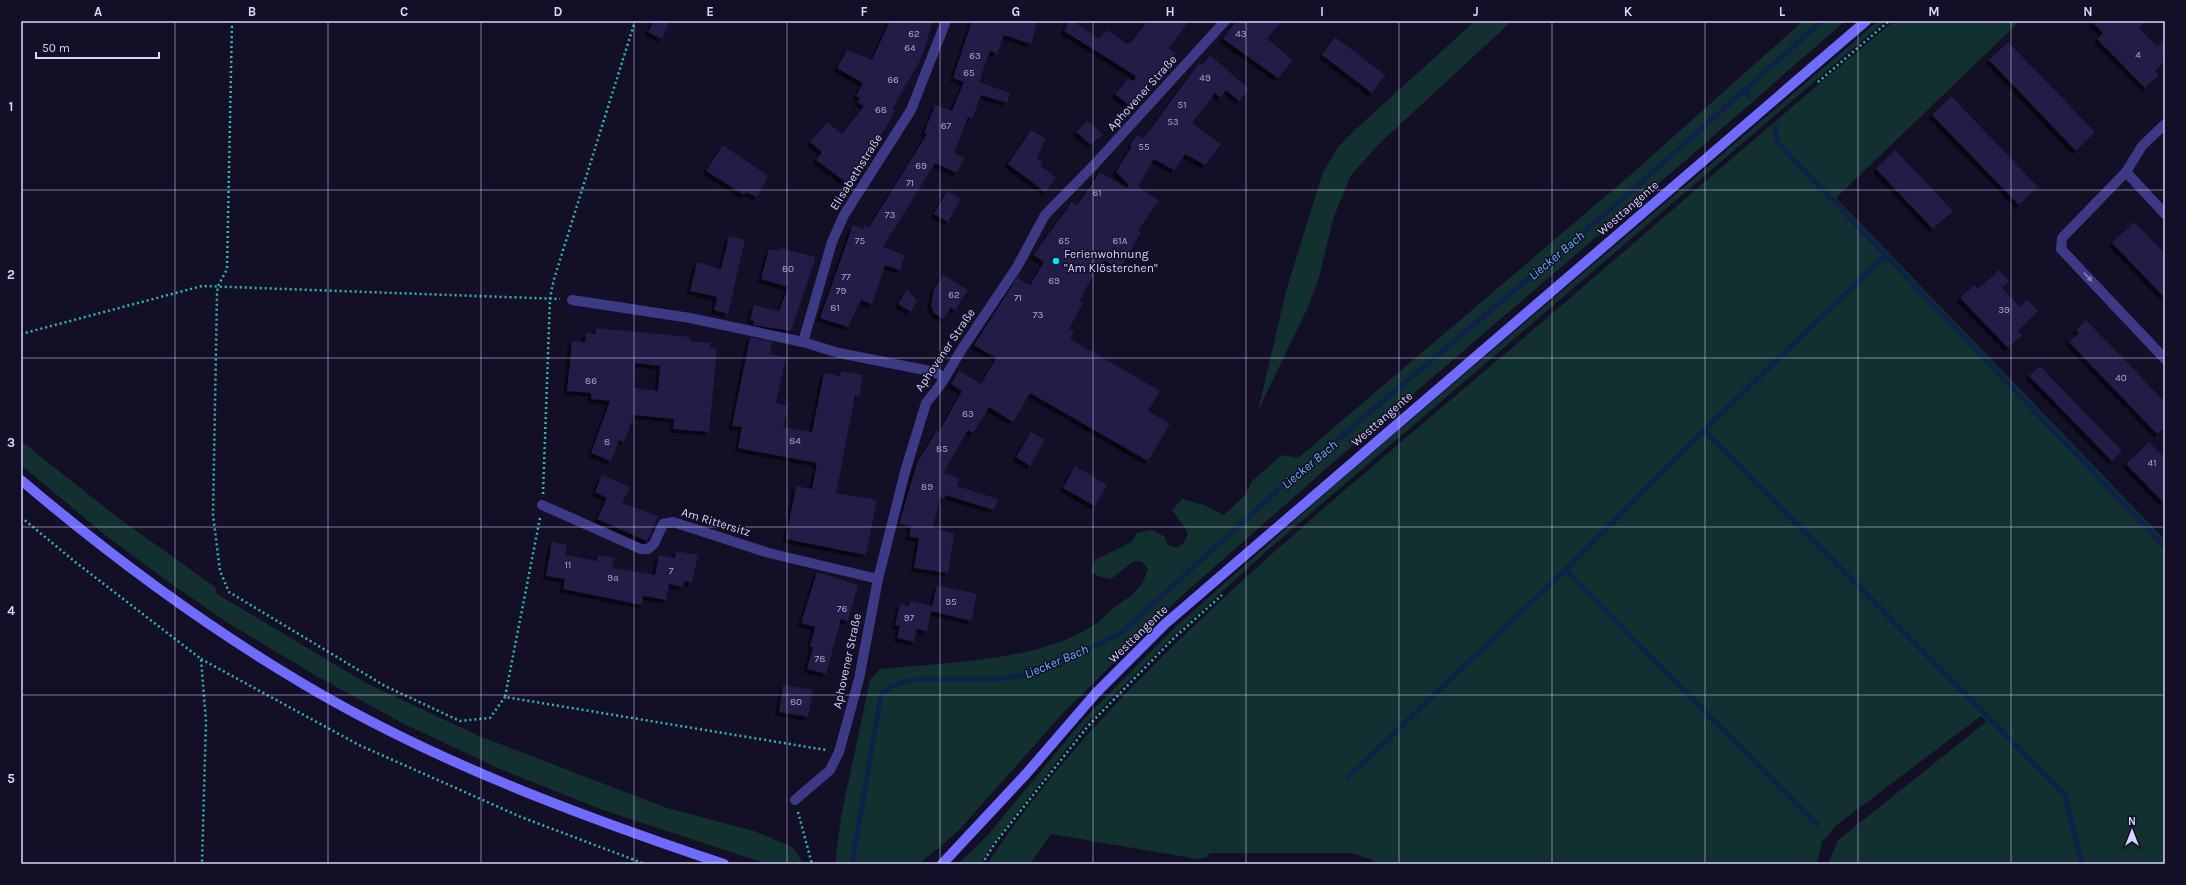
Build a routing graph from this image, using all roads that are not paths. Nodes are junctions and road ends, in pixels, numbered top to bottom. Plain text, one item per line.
1 (946, 21) edge
2 (1225, 21) edge
3 (1866, 21) edge
4 (2165, 124) edge
5 (2126, 172) junction
6 (2165, 214) edge
7 (572, 300) road end
8 (803, 342) junction
9 (2165, 359) edge
10 (944, 378) junction
11 (21, 480) edge
12 (542, 505) road end
13 (878, 579) junction
14 (795, 800) road end
15 (724, 864) edge
16 (942, 864) edge

1 - 8 street, Elisabethstraße
2 - 10 street, Aphovener Straße
3 - 16 main road, Westtangente
4 - 5 street
5 - 6 street
5 -> 9 street
7 - 8 street
8 - 10 street
10 - 13 street, Aphovener Straße
11 - 15 main road
12 - 13 street, Am Rittersitz
13 - 14 street, Aphovener Straße

